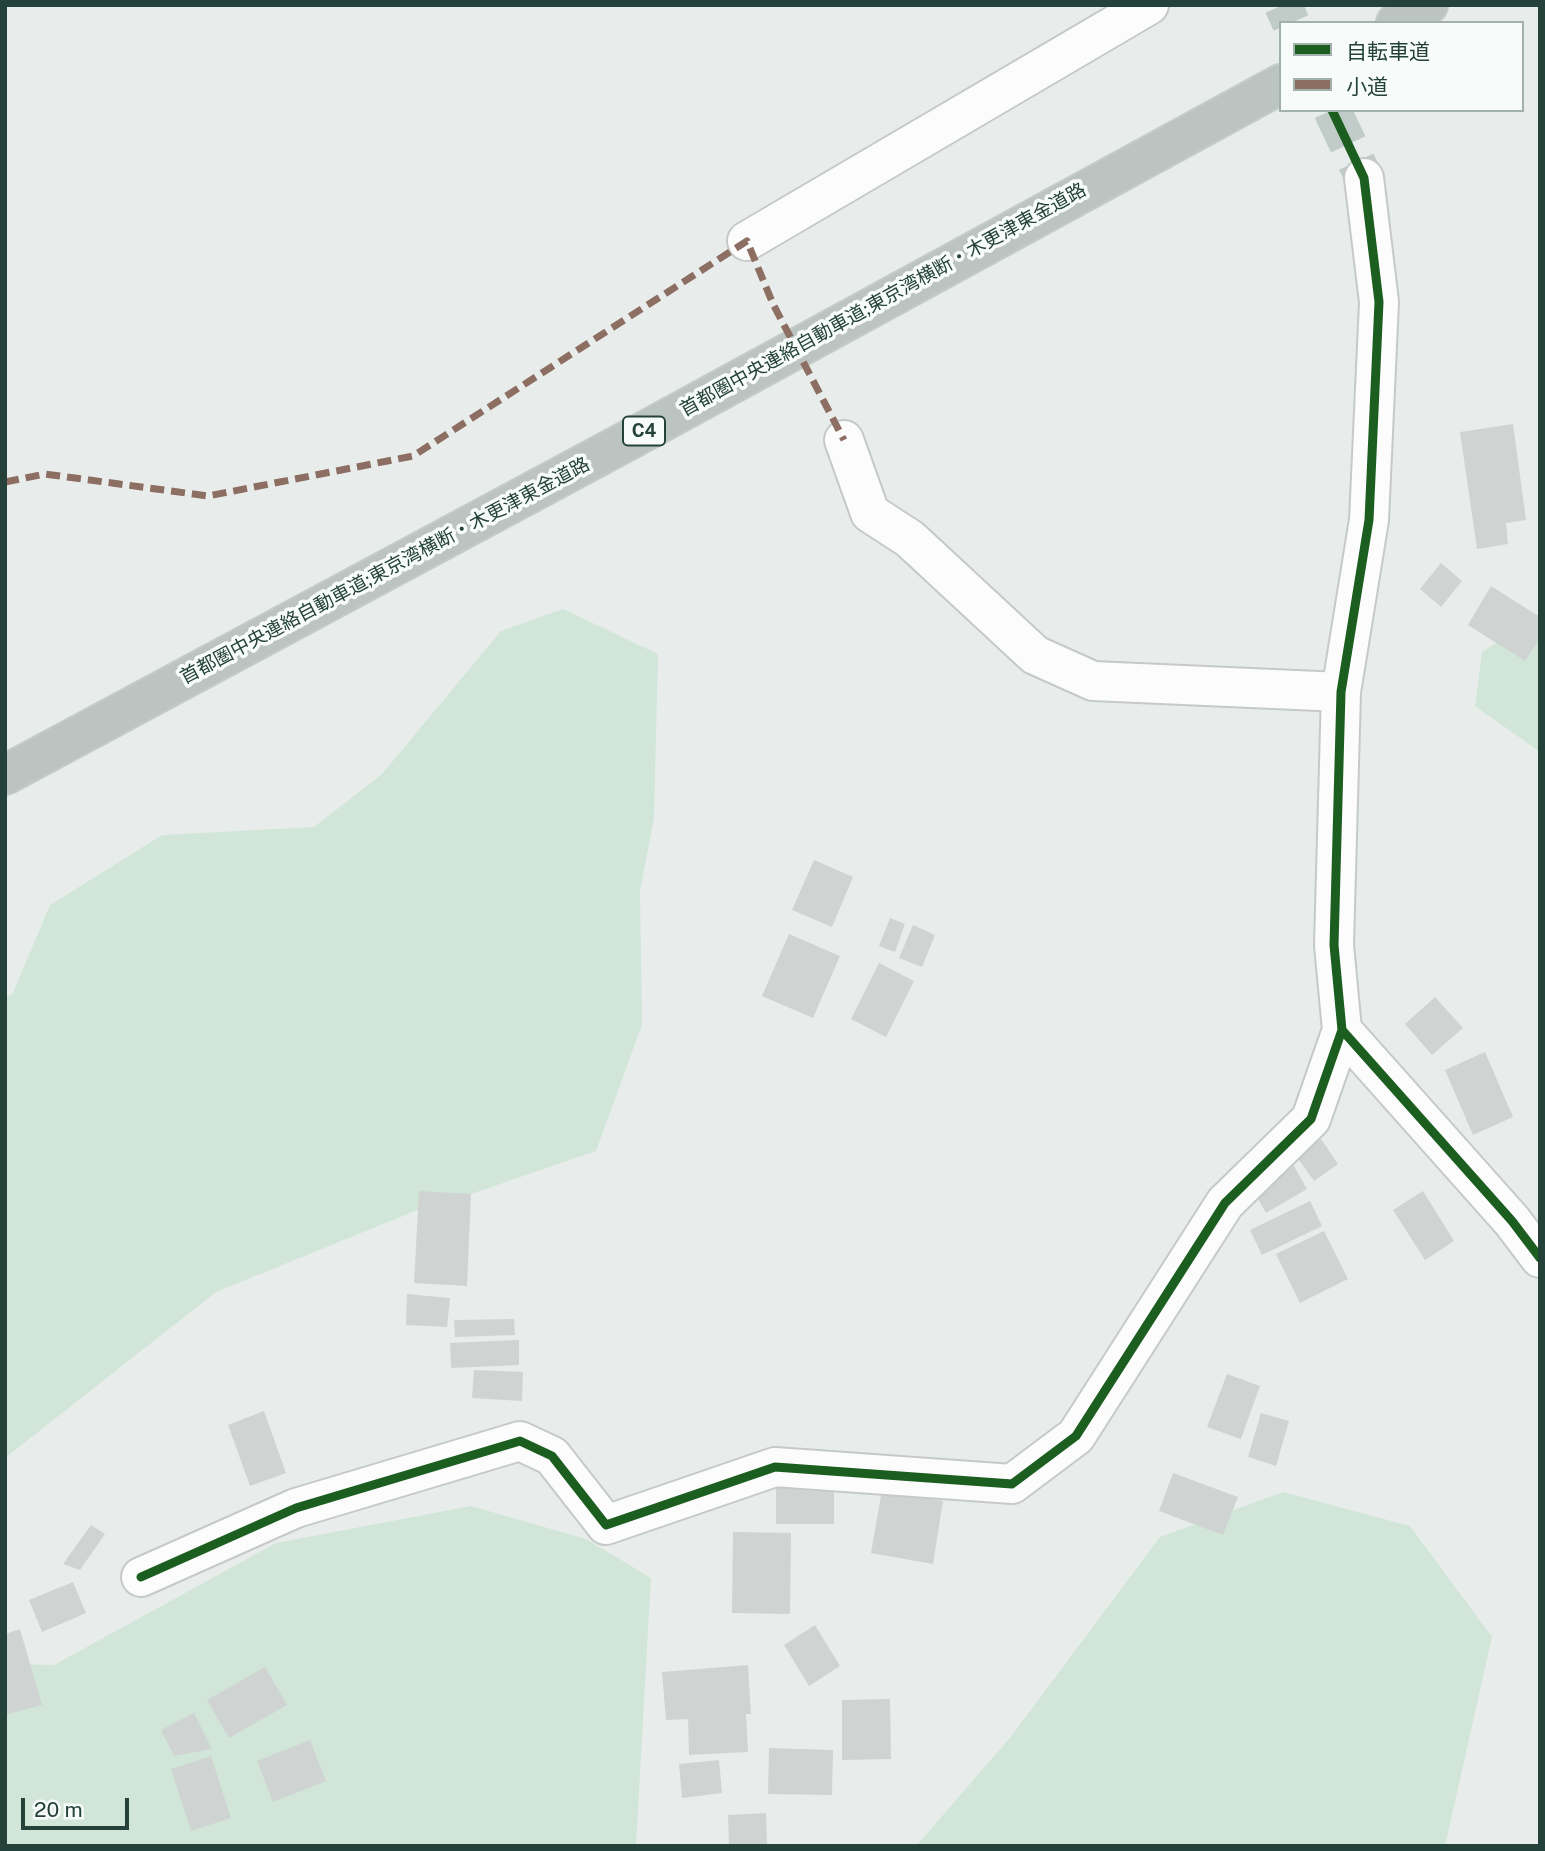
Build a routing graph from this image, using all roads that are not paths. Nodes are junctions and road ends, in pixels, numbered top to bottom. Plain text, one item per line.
1 (1149, 5) edge
2 (1428, 5) edge
3 (1400, 21) edge
4 (1279, 85) edge
5 (1364, 178) tunnel mouth
6 (747, 241) dead end
7 (844, 440) dead end
8 (1341, 692) junction
9 (5, 775) edge
10 (1342, 1030) junction
11 (1540, 1258) edge
12 (141, 1577) dead end

1 - 6 street
2 - 3 highway
4 - 9 highway, 首都圏中央連絡自動車道;東京湾横断・木更津東金道路 / C4
5 - 8 street
7 - 8 street
8 - 10 street
10 - 11 street
10 - 12 street

